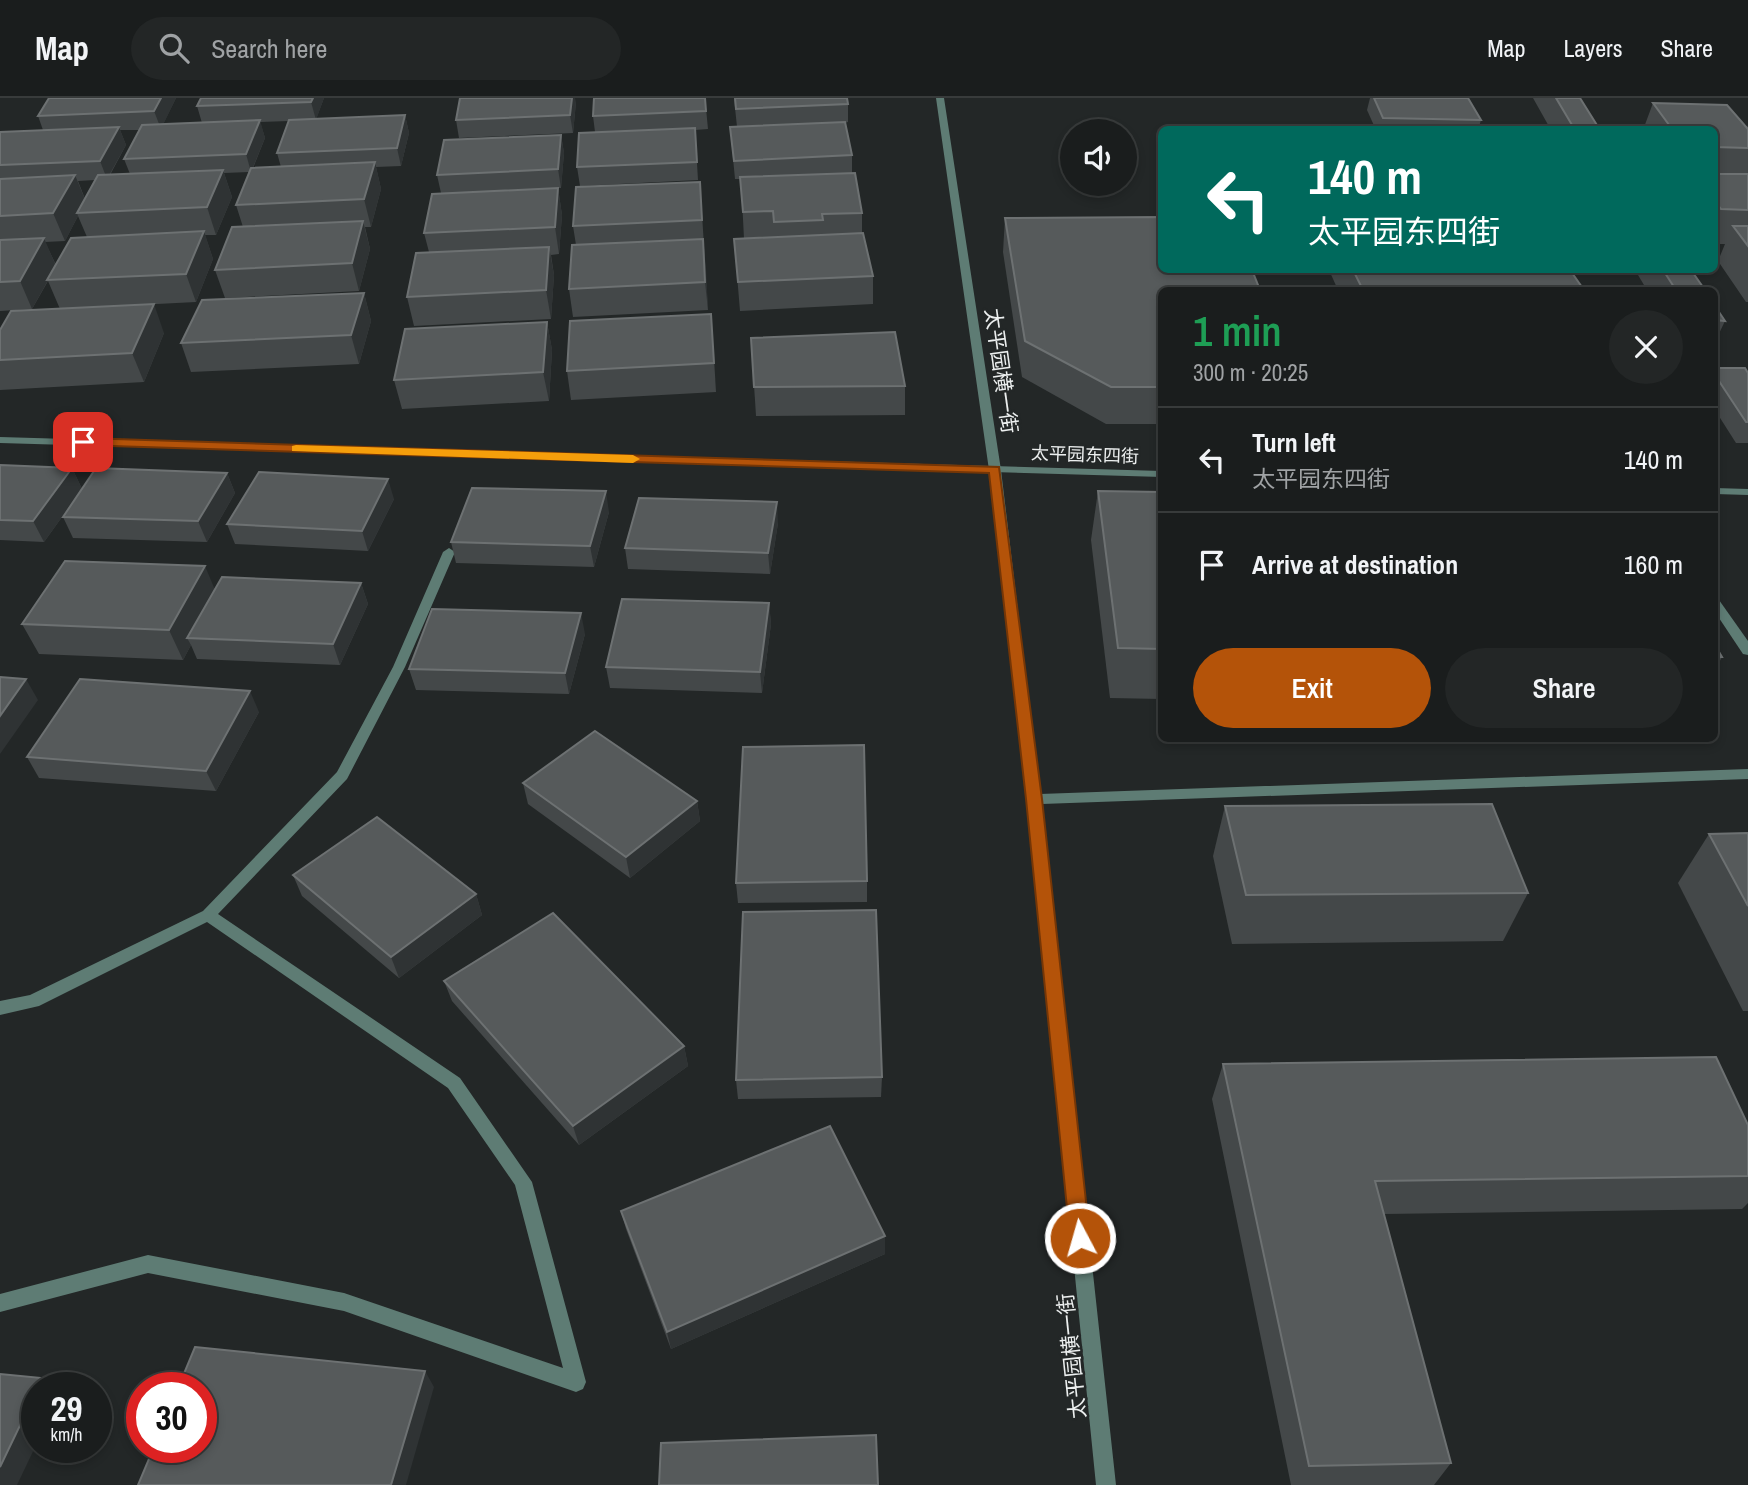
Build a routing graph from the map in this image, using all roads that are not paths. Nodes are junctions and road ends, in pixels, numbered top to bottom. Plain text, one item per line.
1 (940, 98) edge
2 (0, 439) edge
3 (995, 470) junction
4 (1158, 474) edge
5 (1718, 491) edge
6 (1748, 492) edge
7 (449, 552) edge
8 (1718, 607) edge
9 (1748, 651) edge
10 (1748, 774) edge
11 (1034, 799) junction
12 (208, 915) junction
13 (0, 1008) edge
14 (0, 1303) edge
15 (1106, 1485) edge

1 - 3 street, 太平园横一街
2 - 3 street, 太平园东四街
3 - 4 street, 太平园东四街
3 - 11 street, 太平园横一街
5 - 6 street
7 - 12 street
8 - 9 street
10 - 11 street
11 - 15 street, 太平园横一街
12 - 13 street
12 - 14 street

